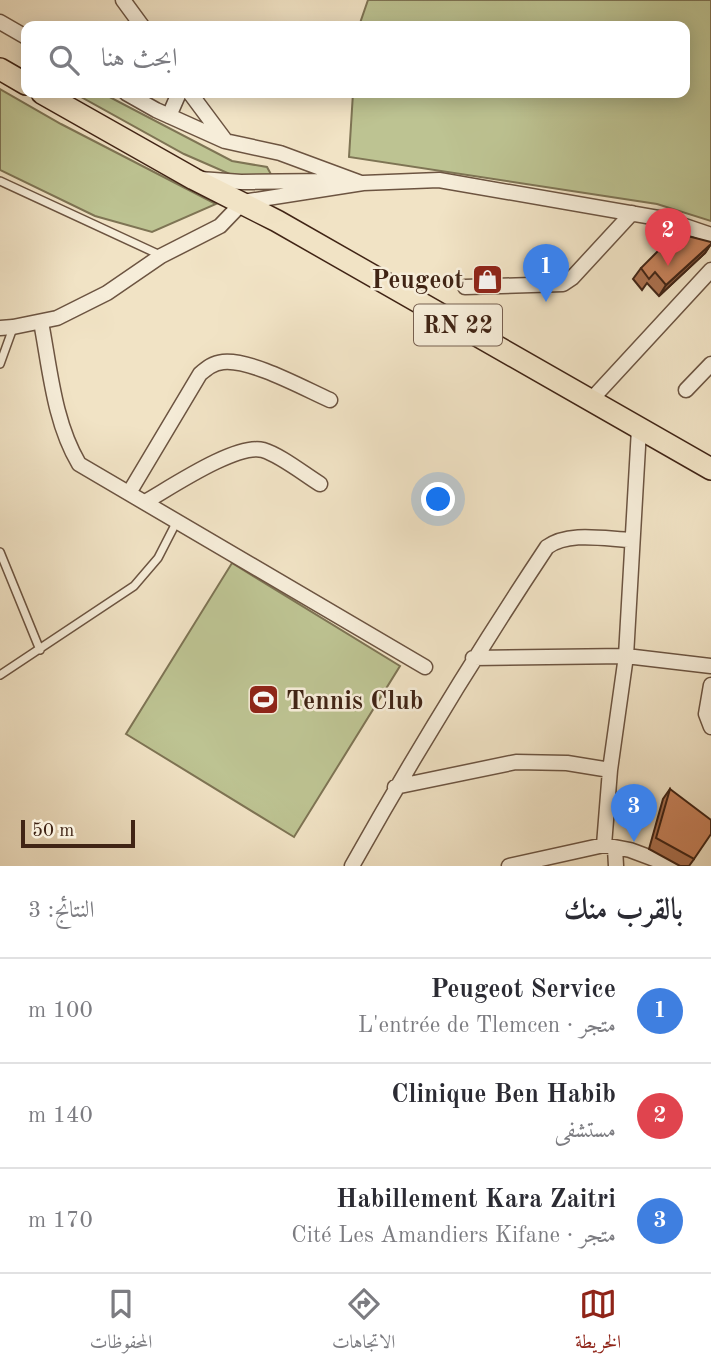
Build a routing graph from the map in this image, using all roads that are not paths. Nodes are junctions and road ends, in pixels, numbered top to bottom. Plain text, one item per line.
1 (123, 0) edge
2 (138, 21) edge
3 (0, 22) edge
4 (21, 34) edge
5 (0, 69) edge
6 (21, 81) edge
7 (51, 98) edge
8 (135, 98) edge
9 (177, 98) edge
10 (194, 98) edge
11 (169, 116) junction
12 (225, 141) junction
13 (310, 164) junction
14 (194, 179) junction
15 (0, 181) edge
16 (310, 181) junction
17 (363, 183) junction
18 (243, 202) junction
19 (632, 213) junction
20 (711, 235) edge
21 (161, 256) junction
22 (711, 270) edge
23 (465, 287) dead end
24 (41, 322) junction
25 (7, 328) edge
26 (0, 363) edge
27 (711, 365) edge
28 (686, 390) dead end
29 (330, 400) dead end
30 (590, 401) junction
31 (639, 429) junction
32 (711, 469) edge
33 (320, 484) dead end
34 (129, 493) junction
35 (145, 502) junction
36 (177, 521) junction
37 (632, 540) junction
38 (0, 552) edge
39 (40, 649) junction
40 (626, 656) junction
41 (473, 658) junction
42 (711, 666) edge
43 (425, 667) dead end
44 (0, 675) edge
45 (711, 685) edge
46 (711, 727) edge
47 (610, 770) junction
48 (396, 787) junction
49 (609, 846) junction
50 (352, 866) edge
51 (509, 866) edge
52 (616, 866) edge
53 (673, 866) edge

1 - 2 street
3 - 4 street
5 - 6 main road
7 - 14 main road, RN 22
8 - 11 street
9 - 11 street
10 - 12 street
11 - 12 street
12 - 13 street
13 - 16 street
13 - 17 street
14 - 16 street
14 - 18 main road, RN 22
15 - 21 lane
16 - 17 street
17 - 18 street
17 - 19 street
18 - 21 street
18 - 30 main road, RN 22
19 - 20 street
19 - 23 street
21 - 24 street
22 - 30 street
24 - 25 street
24 - 34 street
25 - 26 lane
27 - 28 street
29 - 34 street
30 - 31 main road, RN 22
31 - 32 main road, RN 22
31 - 37 street
33 - 35 street
34 - 35 street
35 - 36 street
36 - 39 lane
36 - 43 street
37 - 40 street
37 - 41 street
38 - 39 lane
39 - 44 lane
40 - 41 street
40 - 42 street
40 - 47 street
41 - 48 street
45 - 46 street
47 - 48 street
47 - 49 street
48 - 50 street
49 - 51 street
49 - 52 street
49 - 53 street

